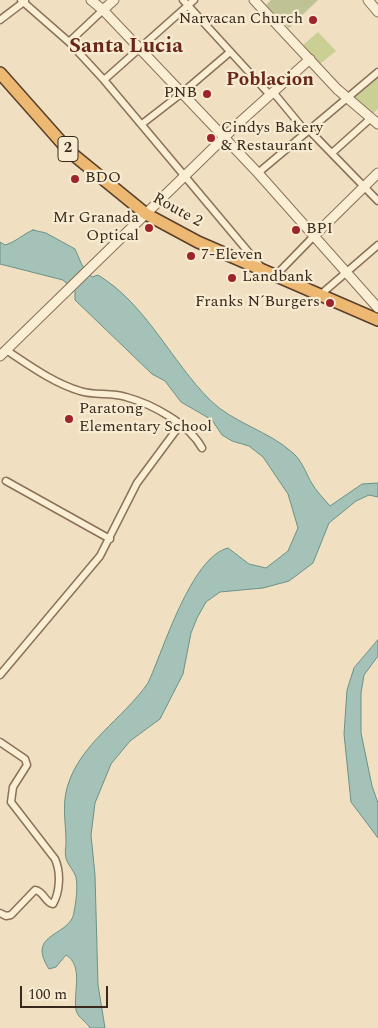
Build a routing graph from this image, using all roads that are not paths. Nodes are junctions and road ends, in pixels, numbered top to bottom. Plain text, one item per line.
1 (91, 0) edge
2 (114, 0) edge
3 (183, 0) edge
4 (194, 0) edge
5 (254, 0) edge
6 (368, 0) edge
7 (24, 1) edge
8 (188, 6) junction
9 (103, 10) junction
10 (378, 12) edge
11 (0, 20) edge
12 (69, 42) junction
13 (139, 49) junction
14 (230, 52) junction
15 (310, 59) junction
16 (378, 72) edge
17 (0, 73) edge
18 (104, 80) junction
19 (182, 93) junction
20 (271, 94) junction
21 (347, 97) junction
22 (376, 118) edge
23 (142, 124) junction
24 (308, 131) junction
25 (225, 138) junction
26 (332, 153) junction
27 (258, 173) junction
28 (378, 173) edge
29 (186, 176) junction
30 (364, 186) junction
31 (378, 202) edge
32 (146, 214) junction
33 (314, 236) junction
34 (378, 245) edge
35 (264, 270) junction
36 (346, 272) junction
37 (276, 276) junction
38 (320, 295) junction
39 (378, 308) edge
40 (378, 320) edge
41 (3, 353) edge
42 (180, 424) junction
43 (202, 448) dead end
44 (6, 481) dead end
45 (110, 539) junction
46 (0, 675) edge
47 (0, 742) edge
48 (0, 913) edge

1 - 9 street
2 - 9 street
3 - 8 street
4 - 8 street
5 - 15 street
6 - 10 street
7 - 11 street
7 - 12 street
8 - 13 street
8 - 14 street
9 - 12 street
9 - 13 street
12 - 18 street
13 - 18 street
13 - 19 street
14 - 19 street
14 - 20 street
15 - 20 street
15 - 21 street
16 - 21 street
17 - 32 highway, Route 2 / 2
18 - 23 street
19 - 23 street
19 - 25 street
20 - 24 street
20 - 25 street
21 - 22 street
21 - 24 street
22 - 26 street
23 - 29 street
24 - 26 street
24 - 27 street
25 - 27 street
25 - 29 street
26 - 30 street
27 - 33 street
28 - 30 street
29 - 32 street
29 - 35 street
30 - 31 street
30 - 33 street
32 - 35 highway, Route 2 / 2
32 - 41 street
33 - 36 street
33 - 37 street
34 - 36 street
35 - 37 highway, Route 2 / 2
36 - 38 street
36 - 39 street
37 - 38 highway, Route 2 / 2
38 - 40 highway, Route 2 / 2
41 - 42 street
42 - 43 street
42 - 45 street
44 - 45 street
45 - 46 street
47 - 48 street

